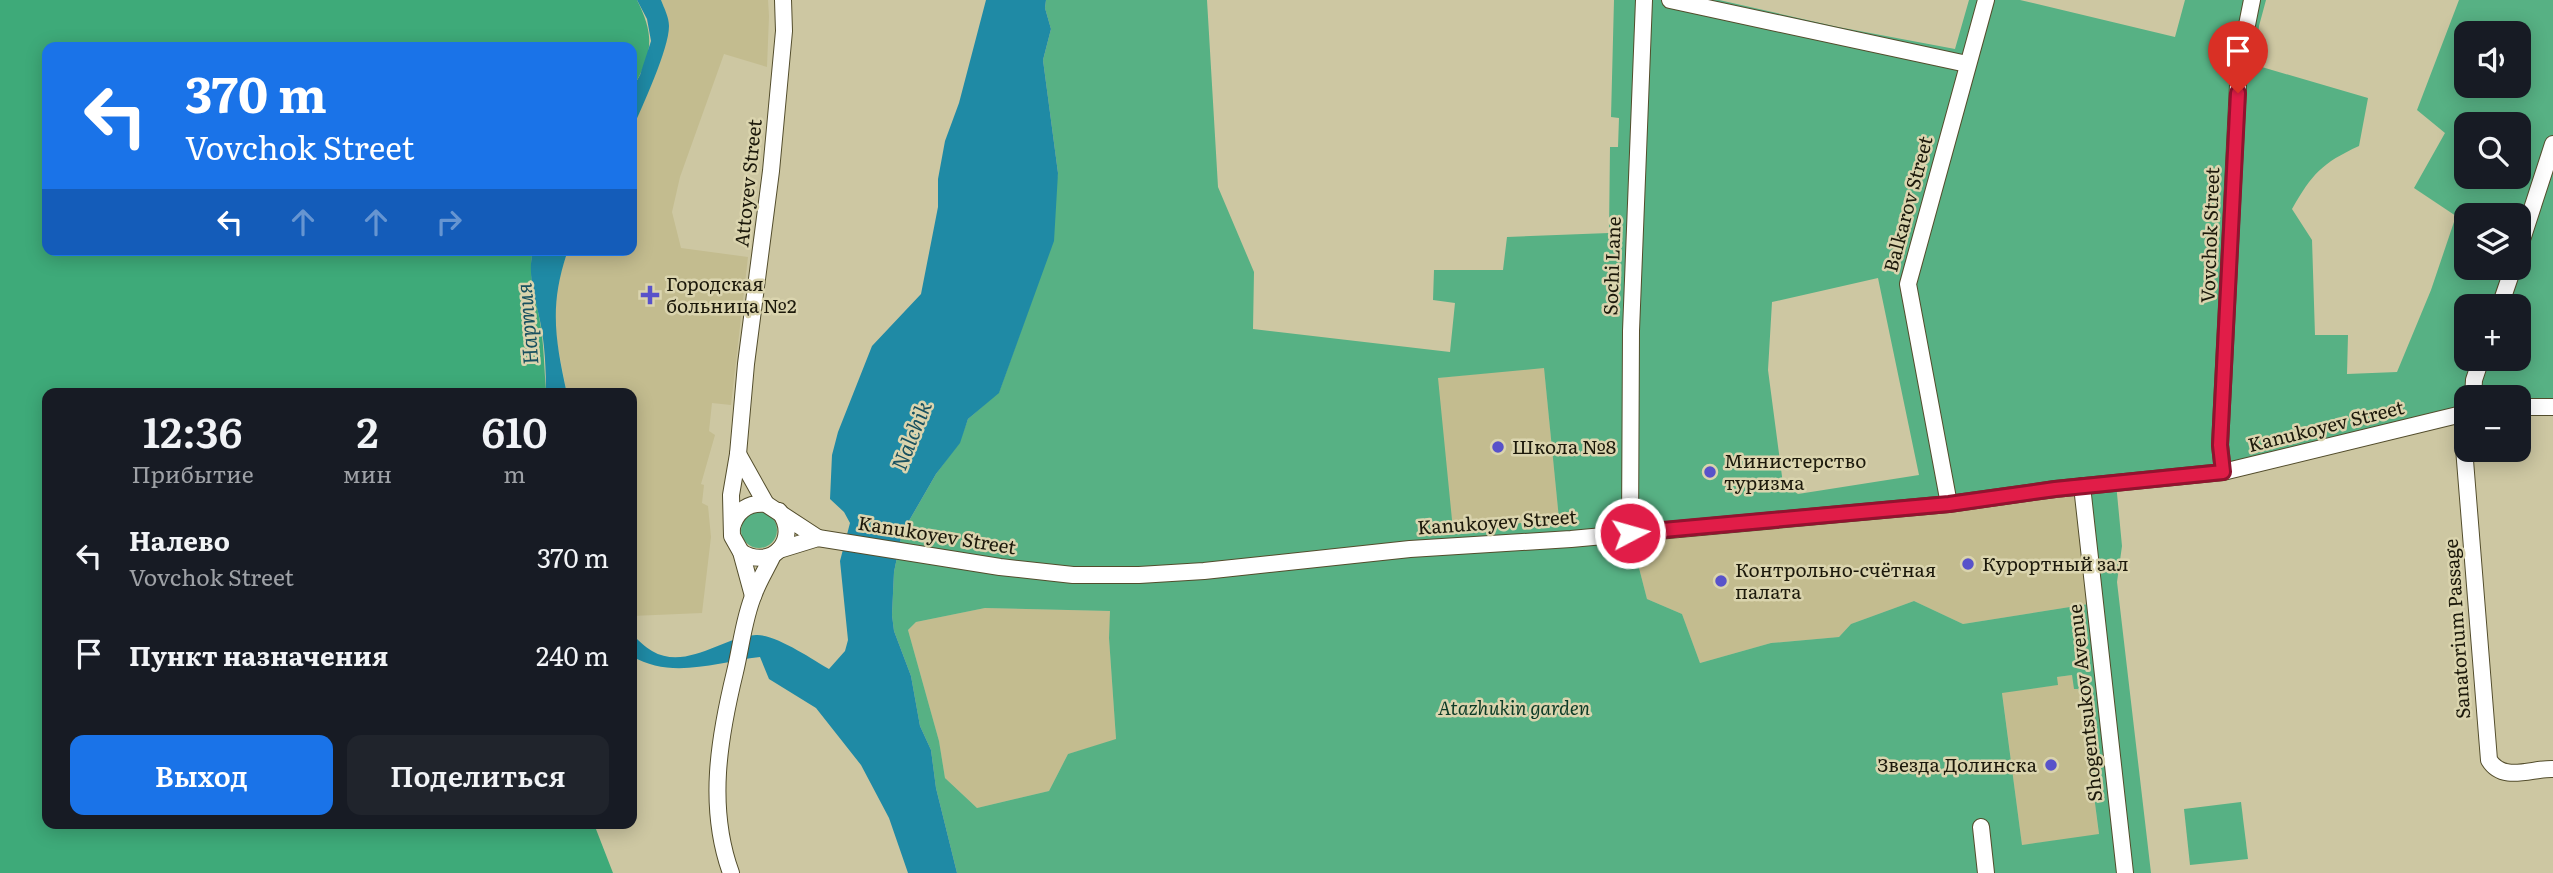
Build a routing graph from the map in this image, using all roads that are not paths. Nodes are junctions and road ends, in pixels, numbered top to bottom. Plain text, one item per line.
1 (783, 0) edge
2 (1644, 0) edge
3 (1670, 0) edge
4 (1986, 0) edge
5 (2252, 0) edge
6 (1967, 64) junction
7 (2553, 144) edge
8 (2531, 212) edge
9 (2531, 407) edge
10 (2553, 407) edge
11 (2454, 416) edge
12 (738, 454) junction
13 (2465, 462) edge
14 (2223, 472) junction
15 (2082, 486) junction
16 (1949, 504) junction
17 (772, 507) junction
18 (732, 527) junction
19 (1630, 533) junction
20 (818, 538) junction
21 (741, 552) junction
22 (776, 553) junction
23 (753, 596) junction
24 (2553, 769) edge
25 (1980, 827) dead end
26 (732, 873) edge
27 (1986, 873) edge
28 (2125, 873) edge

1 - 12 street, Attoyev Street
2 - 19 street, Sochi Lane
3 - 6 street
4 - 6 street, Balkarov Street
5 - 14 street, Vovchok Street
6 - 16 street, Balkarov Street
7 - 8 street
9 - 10 street
11 - 14 street, Kanukoyev Street
12 - 17 street
12 - 18 street, Attoyev Street
13 - 24 street, Sanatorium Passage
14 - 15 street, Kanukoyev Street
15 - 16 street, Kanukoyev Street
15 - 28 street, Shogentsukov Avenue
16 - 19 street, Kanukoyev Street
17 - 18 street
17 - 20 street
17 - 22 street
18 - 21 street
19 - 20 street, Kanukoyev Street
20 - 22 street
21 - 22 street
21 - 23 street
22 - 23 street
23 - 26 street
25 - 27 street

